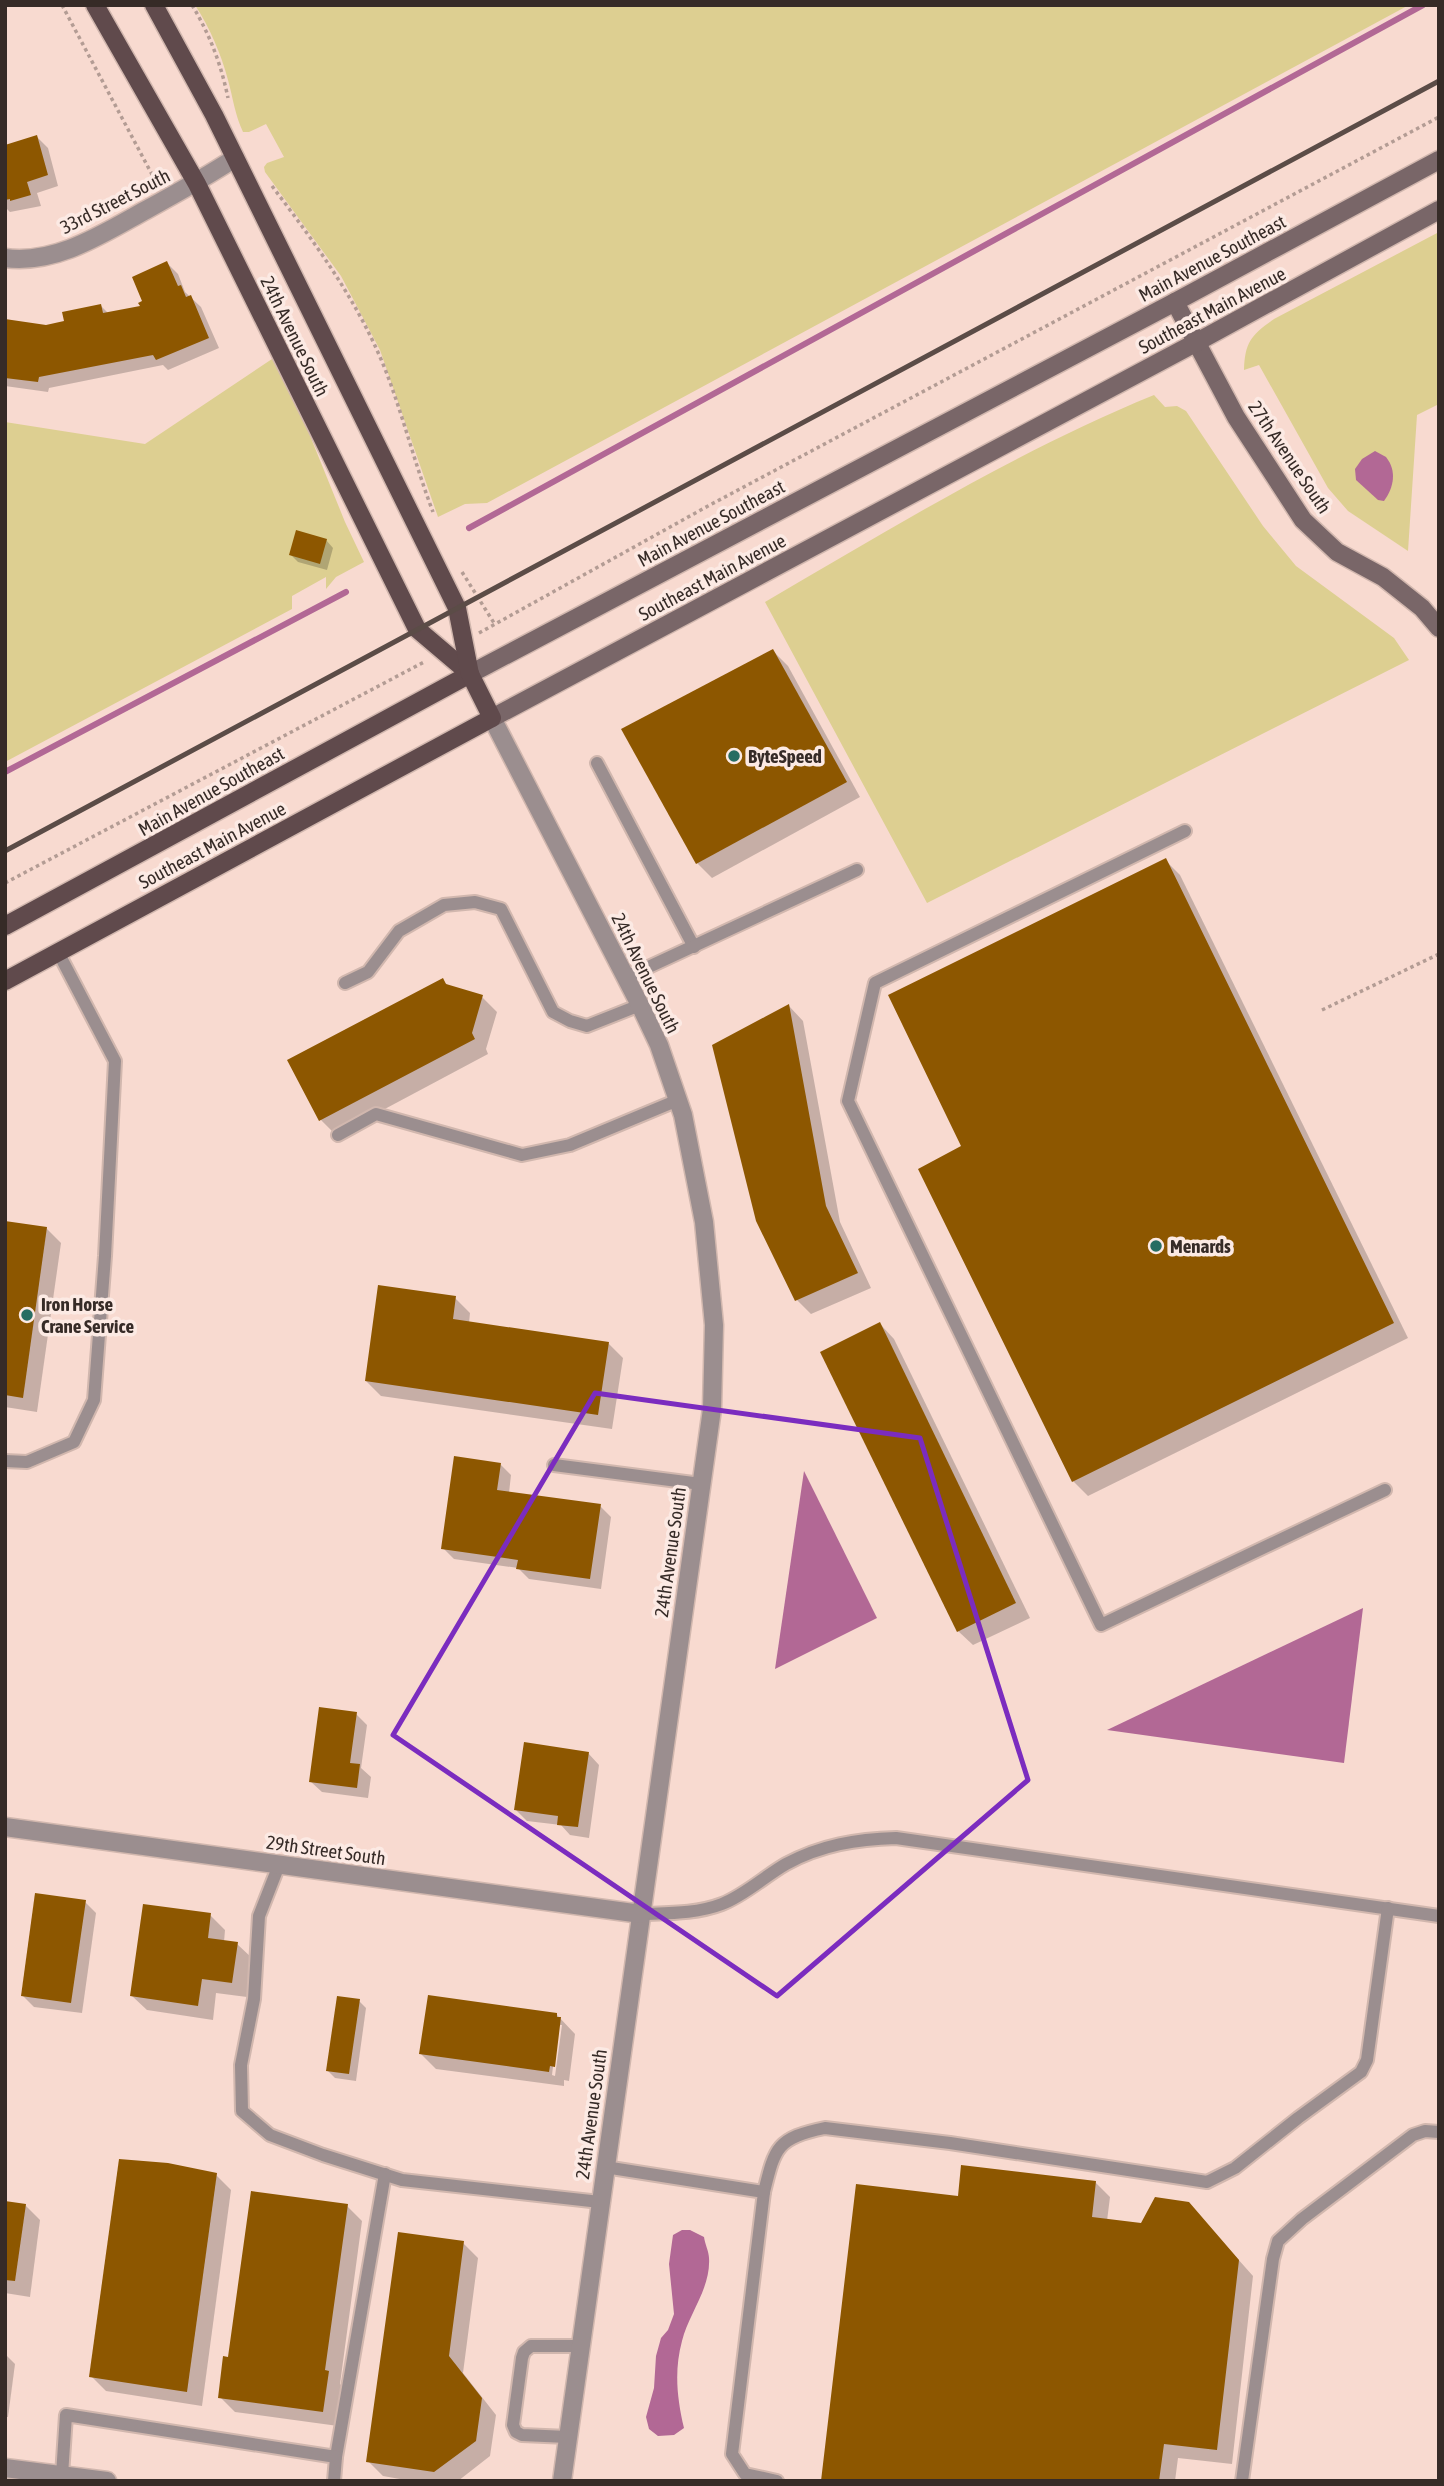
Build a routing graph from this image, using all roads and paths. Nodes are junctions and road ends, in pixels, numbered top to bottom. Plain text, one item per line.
1 (62, 5) edge
2 (95, 5) edge
3 (154, 5) edge
4 (192, 5) edge
5 (229, 107) dead end
6 (1439, 117) edge
7 (235, 159) junction
8 (1439, 160) edge
9 (197, 184) junction
10 (271, 185) dead end
11 (166, 199) junction
12 (1439, 210) edge
13 (5, 258) edge
14 (1175, 302) junction
15 (1197, 342) junction
16 (436, 522) dead end
17 (457, 564) dead end
18 (495, 624) junction
19 (1439, 628) edge
20 (465, 641) junction
21 (442, 653) junction
22 (470, 674) junction
23 (492, 719) junction
24 (597, 763) dead end
25 (1185, 831) dead end
26 (857, 870) dead end
27 (5, 883) edge
28 (5, 926) edge
29 (694, 947) junction
30 (58, 952) junction
31 (1439, 954) edge
32 (627, 977) junction
33 (5, 981) edge
34 (345, 982) dead end
35 (640, 1005) junction
36 (1322, 1010) dead end
37 (678, 1100) junction
38 (338, 1135) dead end
39 (5, 1461) edge
40 (554, 1465) dead end
41 (701, 1484) junction
42 (1385, 1490) dead end
43 (5, 1827) edge
44 (279, 1864) junction
45 (1388, 1908) junction
46 (641, 1914) junction
47 (1439, 1916) edge
48 (1439, 2132) edge
49 (605, 2167) junction
50 (385, 2174) junction
51 (764, 2192) junction
52 (600, 2202) junction
53 (581, 2346) junction
54 (568, 2437) junction
55 (336, 2457) junction
56 (5, 2468) edge
57 (62, 2475) junction
58 (107, 2481) edge
59 (334, 2481) edge
60 (562, 2481) edge
61 (778, 2481) edge
62 (1242, 2481) edge

1 - 11 path
2 - 9 main road, 24th Avenue South
3 - 7 main road, 24th Avenue South
4 - 5 path
6 - 18 path
7 - 9 street, 33rd Street South
7 - 20 main road, 24th Avenue South
8 - 14 main road, Main Avenue Southeast
9 - 11 street, 33rd Street South
9 - 21 main road, 24th Avenue South
10 - 16 path
11 - 13 street, 33rd Street South
12 - 15 main road, Southeast Main Avenue
14 - 15 main road, 27th Avenue South
14 - 22 main road, Main Avenue Southeast
15 - 19 main road, 27th Avenue South
15 - 23 main road, Southeast Main Avenue
17 - 18 path
18 - 20 path
20 - 22 main road, 24th Avenue South
21 - 22 main road, 24th Avenue South
21 - 27 path
22 - 23 main road, 24th Avenue South
22 - 28 main road, Main Avenue Southeast
23 - 30 main road, Southeast Main Avenue
23 - 32 street, 24th Avenue South
24 - 29 lane
25 - 42 lane
26 - 29 lane
29 - 32 lane
30 - 33 main road, Southeast Main Avenue
30 - 39 lane
31 - 36 path
32 - 35 street, 24th Avenue South
34 - 35 lane
35 - 37 street, 24th Avenue South
37 - 38 lane
37 - 41 street, 24th Avenue South
40 - 41 lane
41 - 46 street, 24th Avenue South
43 - 44 street, 29th Street South
44 - 46 street, 29th Street South
44 - 50 lane
45 - 46 lane
45 - 47 lane
45 - 51 lane
46 - 49 street, 24th Avenue South
48 - 62 lane
49 - 51 lane
49 - 52 street, 24th Avenue South
50 - 52 lane
50 - 55 lane
51 - 61 lane
52 - 53 street, 24th Avenue South
53 - 54 street, 24th Avenue South
53 - 54 lane
54 - 60 street, 24th Avenue South
55 - 57 lane
55 - 59 lane
56 - 57 street
57 - 58 street

